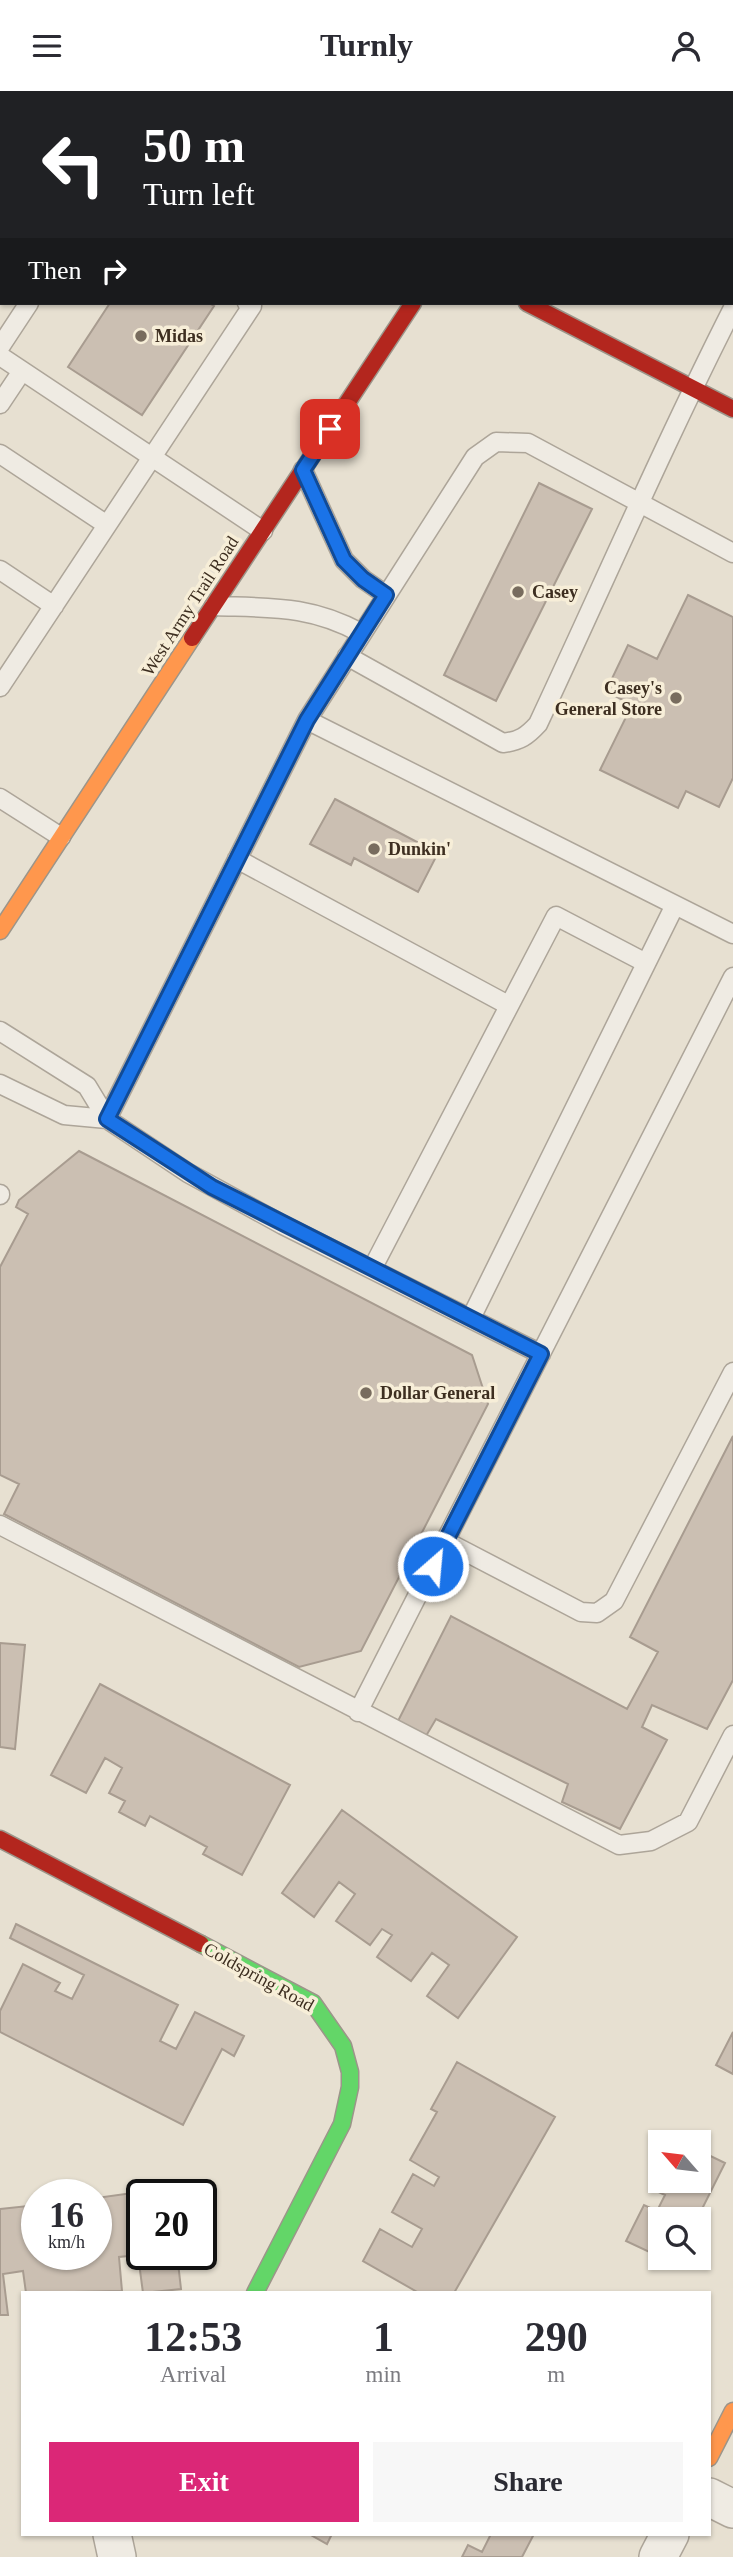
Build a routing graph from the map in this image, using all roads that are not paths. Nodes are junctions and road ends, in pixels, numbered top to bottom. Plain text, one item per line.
1 (28, 305) edge
2 (251, 305) edge
3 (412, 305) edge
4 (531, 305) edge
5 (733, 308) edge
6 (0, 347) edge
7 (0, 356) edge
8 (22, 371) junction
9 (693, 389) junction
10 (0, 404) edge
11 (733, 409) edge
12 (0, 454) edge
13 (152, 457) junction
14 (303, 470) junction
15 (641, 505) junction
16 (107, 525) junction
17 (263, 531) junction
18 (733, 554) edge
19 (0, 570) edge
20 (386, 595) junction
21 (214, 605) junction
22 (54, 606) junction
23 (361, 633) junction
24 (346, 656) junction
25 (0, 687) edge
26 (307, 720) junction
27 (0, 798) edge
28 (61, 837) junction
29 (237, 859) junction
30 (675, 905) junction
31 (0, 931) edge
32 (733, 934) edge
33 (646, 963) junction
34 (733, 977) edge
35 (508, 1005) junction
36 (0, 1031) edge
37 (0, 1084) edge
38 (107, 1119) junction
39 (372, 1269) junction
40 (471, 1318) junction
41 (541, 1354) junction
42 (733, 1372) edge
43 (0, 1525) edge
44 (445, 1541) junction
45 (358, 1712) junction
46 (733, 1735) edge
47 (0, 1839) edge
48 (256, 2291) edge
49 (733, 2411) edge
50 (711, 2454) edge
51 (711, 2498) edge
52 (733, 2509) edge
53 (112, 2536) edge
54 (669, 2536) edge
55 (117, 2557) edge
56 (658, 2557) edge

1 - 6 lane
2 - 13 lane
3 - 14 main road, West Army Trail Road
4 - 9 main road
5 - 9 lane
7 - 8 lane
8 - 10 lane
8 - 13 lane
9 - 11 main road
9 - 15 lane
12 - 16 lane
13 - 16 lane
13 - 17 lane
14 - 17 main road, West Army Trail Road
14 - 20 lane
15 - 18 lane
15 - 20 lane
15 - 24 lane
16 - 22 lane
17 - 21 main road, West Army Trail Road
19 - 22 lane
20 - 23 lane
21 - 23 lane
21 - 28 main road, West Army Trail Road
22 - 25 lane
23 - 24 lane
24 - 26 lane
26 - 29 lane
26 - 30 lane
27 - 28 lane
28 - 31 main road, West Army Trail Road
29 - 35 lane
29 - 38 lane
30 - 32 lane
30 - 33 lane
33 - 35 lane
33 - 40 lane
34 - 41 lane
35 - 39 lane
36 - 38 lane
37 - 38 lane
38 - 39 lane
39 - 40 lane
40 - 41 lane
41 - 44 lane
42 - 44 lane
43 - 45 lane
44 - 45 lane
45 - 46 lane
47 - 48 main road, Coldspring Road
49 - 50 main road
51 - 52 street
53 - 55 street
54 - 56 street

